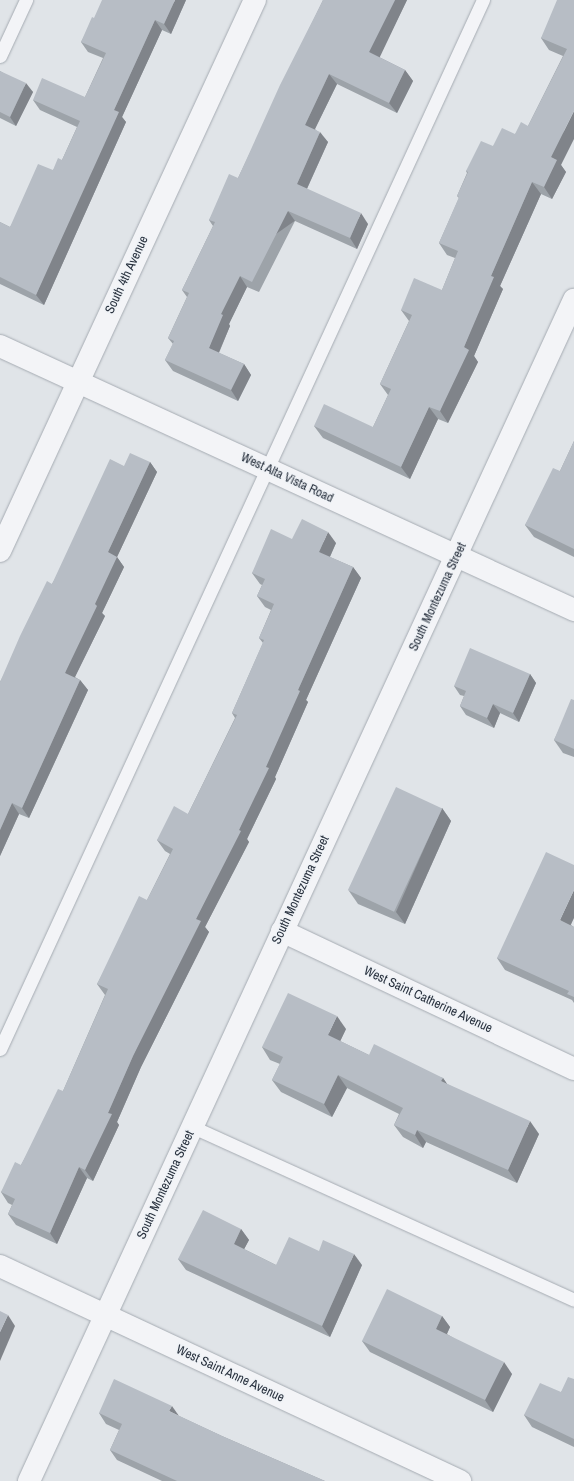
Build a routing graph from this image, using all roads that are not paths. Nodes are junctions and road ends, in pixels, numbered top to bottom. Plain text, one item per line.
1 (26, 0) edge
2 (255, 0) edge
3 (483, 0) edge
4 (0, 56) edge
5 (574, 300) edge
6 (0, 346) edge
7 (78, 382) junction
8 (267, 469) junction
9 (0, 551) edge
10 (456, 556) junction
11 (574, 610) edge
12 (282, 931) junction
13 (0, 1049) edge
14 (574, 1070) edge
15 (192, 1127) junction
16 (0, 1266) edge
17 (574, 1300) edge
18 (105, 1316) junction
19 (29, 1481) edge
20 (460, 1481) edge

1 - 4 lane
2 - 7 street, South 4th Avenue
3 - 8 lane
5 - 10 street, South Montezuma Street
6 - 7 street, West Alta Vista Road
7 - 8 street, West Alta Vista Road
7 - 9 street, South 4th Avenue
8 - 10 street, West Alta Vista Road
8 - 13 lane
10 - 11 street, West Alta Vista Road
10 - 12 street, South Montezuma Street
12 - 14 street, West Saint Catherine Avenue
12 - 15 street, South Montezuma Street
15 - 17 lane
15 - 18 street, South Montezuma Street
16 - 18 street, West Saint Anne Avenue
18 - 19 street, South Montezuma Street
18 - 20 street, West Saint Anne Avenue

